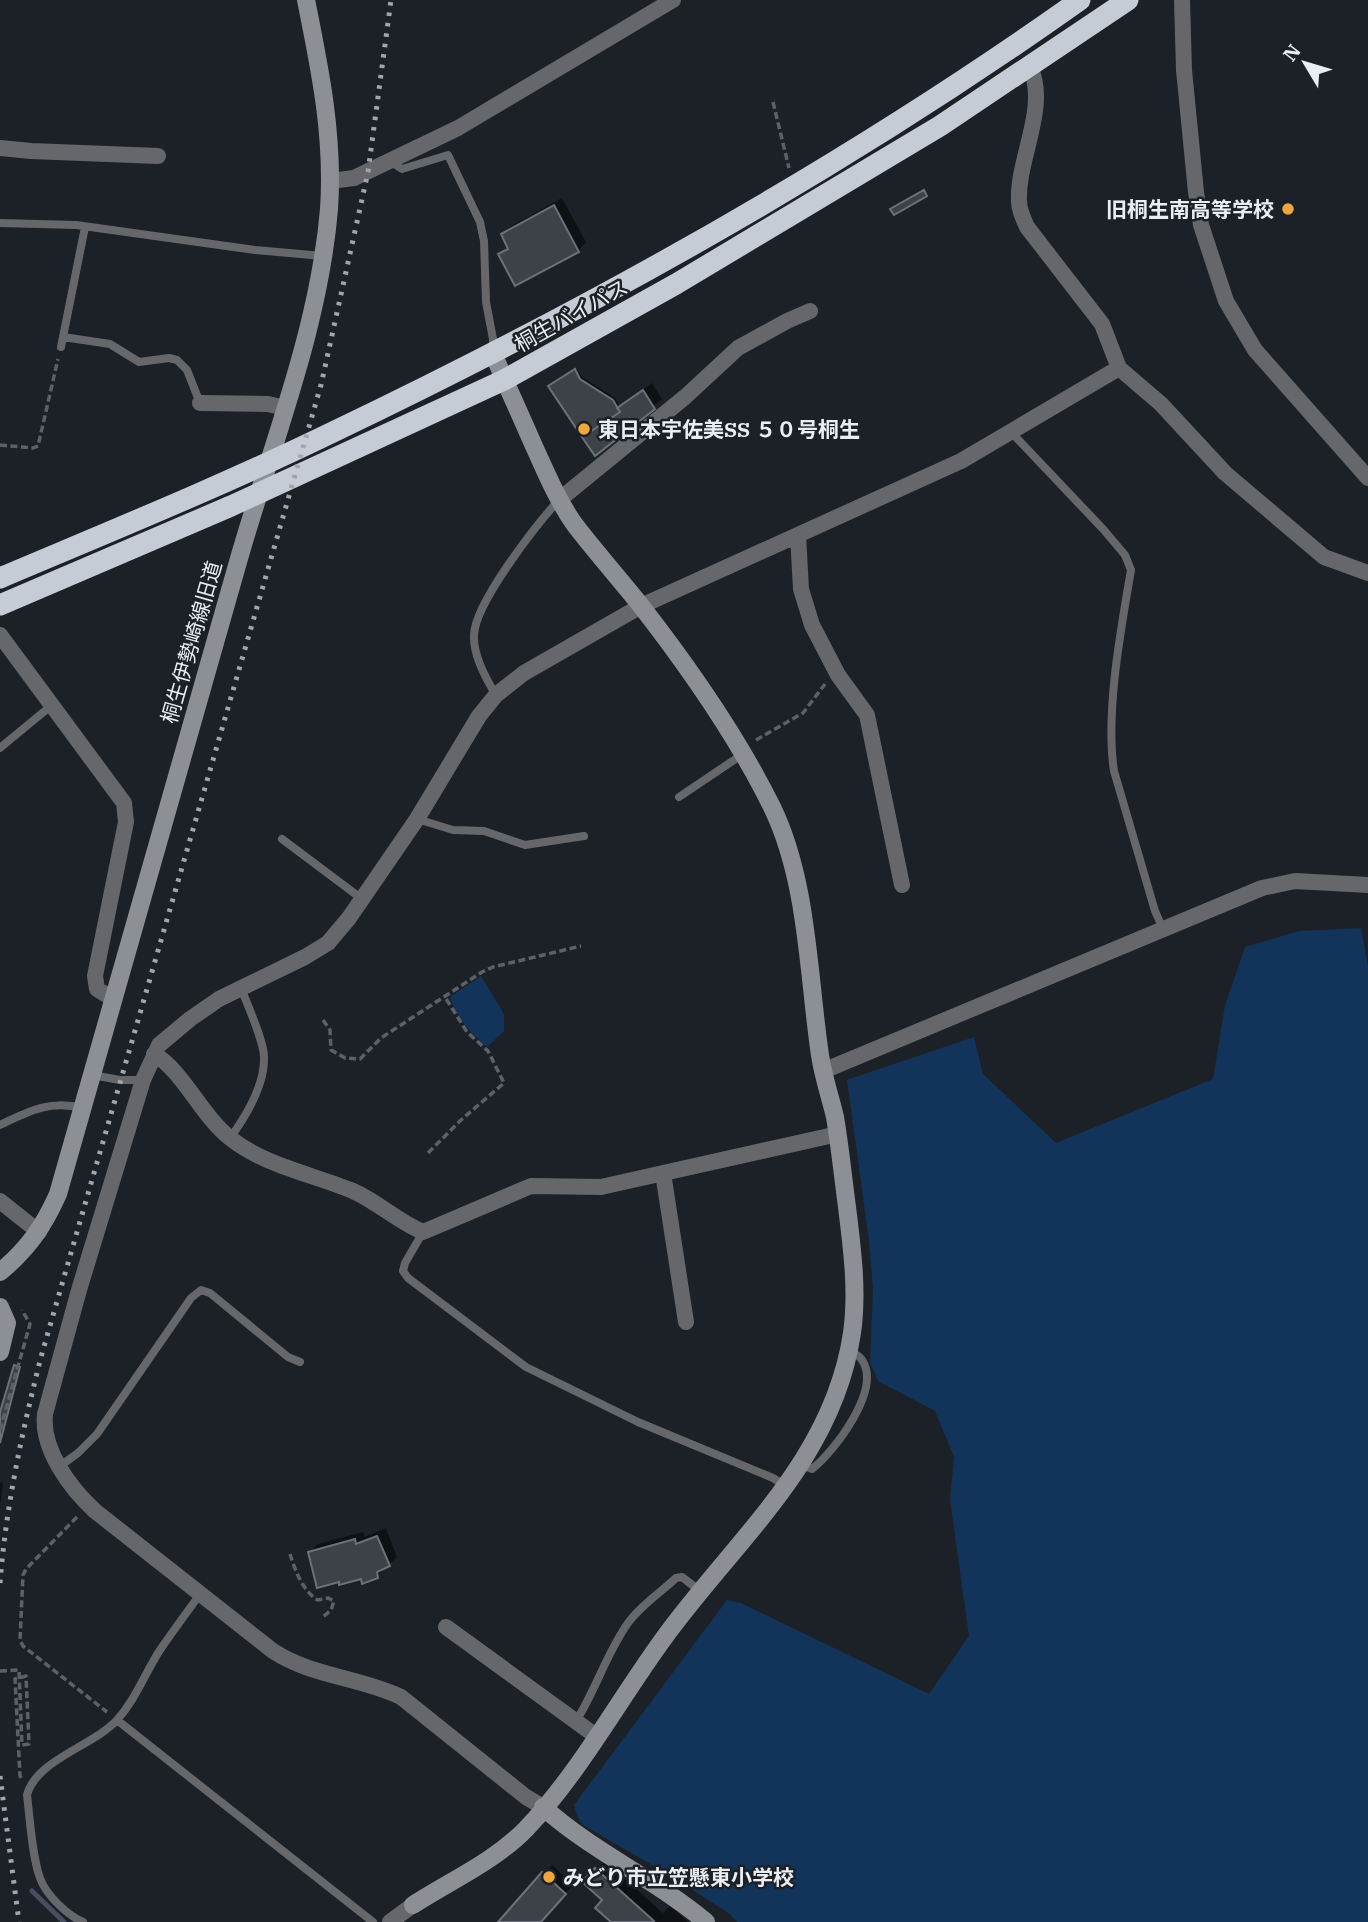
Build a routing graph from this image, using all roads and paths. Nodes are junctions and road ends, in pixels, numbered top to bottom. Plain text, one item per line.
1 (306, 0) edge
2 (673, 0) edge
3 (1080, 0) edge
4 (1128, 0) edge
5 (1182, 0) edge
6 (1030, 67) junction
7 (773, 102) dead end
8 (783, 144) dead end
9 (0, 148) edge
10 (158, 156) dead end
11 (391, 162) junction
12 (330, 181) junction
13 (0, 223) edge
14 (85, 227) junction
15 (323, 256) junction
16 (810, 311) dead end
17 (63, 337) junction
18 (61, 347) joint
19 (492, 353) junction
20 (1119, 368) junction
21 (504, 380) junction
22 (200, 402) joint
23 (285, 408) junction
24 (1011, 432) junction
25 (0, 445) edge
26 (1368, 478) edge
27 (559, 499) junction
28 (798, 536) junction
29 (1368, 573) edge
30 (0, 578) edge
31 (0, 605) edge
32 (641, 606) junction
33 (0, 635) edge
34 (832, 666) junction
35 (496, 695) junction
36 (52, 705) junction
37 (0, 748) edge
38 (742, 752) junction
39 (679, 797) dead end
40 (417, 819) junction
41 (584, 836) dead end
42 (282, 839) dead end
43 (902, 885) dead end
44 (1368, 885) edge
45 (362, 899) junction
46 (1163, 929) junction
47 (581, 946) dead end
48 (241, 988) junction
49 (445, 997) junction
50 (113, 999) junction
51 (323, 1020) dead end
52 (154, 1054) junction
53 (823, 1071) junction
54 (92, 1075) junction
55 (143, 1080) junction
56 (82, 1108) junction
57 (0, 1125) edge
58 (838, 1134) junction
59 (230, 1138) junction
60 (428, 1153) dead end
61 (663, 1173) junction
62 (0, 1201) edge
63 (39, 1231) junction
64 (423, 1232) junction
65 (0, 1272) edge
66 (0, 1307) edge
67 (686, 1322) dead end
68 (849, 1350) junction
69 (0, 1352) edge
70 (300, 1362) dead end
71 (800, 1465) junction
72 (60, 1466) junction
73 (786, 1486) junction
74 (89, 1506) junction
75 (290, 1554) dead end
76 (700, 1591) junction
77 (201, 1593) junction
78 (323, 1617) dead end
79 (446, 1627) dead end
80 (0, 1671) edge
81 (117, 1720) junction
82 (576, 1721) junction
83 (596, 1736) junction
84 (29, 1786) junction
85 (543, 1807) junction
86 (414, 1905) joint
87 (83, 1922) edge
88 (373, 1922) edge
89 (390, 1922) edge
90 (706, 1922) edge

1 - 12 street, 桐生伊勢崎線旧道
2 - 11 street
3 - 19 highway, 桐生バイパス
4 - 6 highway, 桐生バイパス
5 - 26 street
6 - 20 street
6 - 21 highway, 桐生バイパス
7 - 8 path
9 - 10 street
11 - 12 street
11 - 19 lane
12 - 15 street, 桐生伊勢崎線旧道
13 - 14 lane
14 - 15 lane
14 - 17 lane
15 - 23 street, 桐生伊勢崎線旧道
16 - 27 street
17 - 18 lane
17 - 22 lane
18 - 25 path
19 - 21 street
19 - 30 highway, 桐生バイパス
20 - 24 street
20 - 29 street
21 - 27 street
21 - 31 highway, 桐生バイパス
22 - 23 street
23 - 50 street, 桐生伊勢崎線旧道
24 - 28 street
24 - 46 lane
27 - 32 street
27 - 35 lane
28 - 32 street
28 - 34 street
32 - 35 street
32 - 38 street
33 - 36 street
34 - 38 path
34 - 43 street
35 - 40 street
36 - 37 lane
36 - 50 street
38 - 39 lane
38 - 53 street
40 - 41 lane
40 - 45 street
42 - 45 lane
44 - 46 street
45 - 48 street
46 - 53 street
47 - 49 path
48 - 52 street
48 - 59 lane
49 - 51 path
49 - 60 path
50 - 54 street, 桐生伊勢崎線旧道
52 - 55 street
52 - 59 street
53 - 58 street
54 - 55 lane
54 - 56 street, 桐生伊勢崎線旧道
55 - 72 street
56 - 57 lane
56 - 63 street, 桐生伊勢崎線旧道
58 - 61 street
58 - 68 street
59 - 64 street
61 - 64 street
61 - 67 street
62 - 63 street
63 - 65 street, 桐生伊勢崎線旧道
64 - 73 lane
66 - 69 street
68 - 71 street
68 - 71 lane
70 - 72 lane
71 - 73 street
72 - 74 street
73 - 76 street
74 - 77 street
74 - 81 path
75 - 78 path
76 - 82 lane
76 - 83 street
77 - 81 lane
77 - 85 street
79 - 82 street
80 - 84 path
81 - 84 lane
81 - 88 lane
82 - 83 street
83 - 85 street
84 - 87 lane
85 - 86 street
85 - 90 street
86 - 89 street

